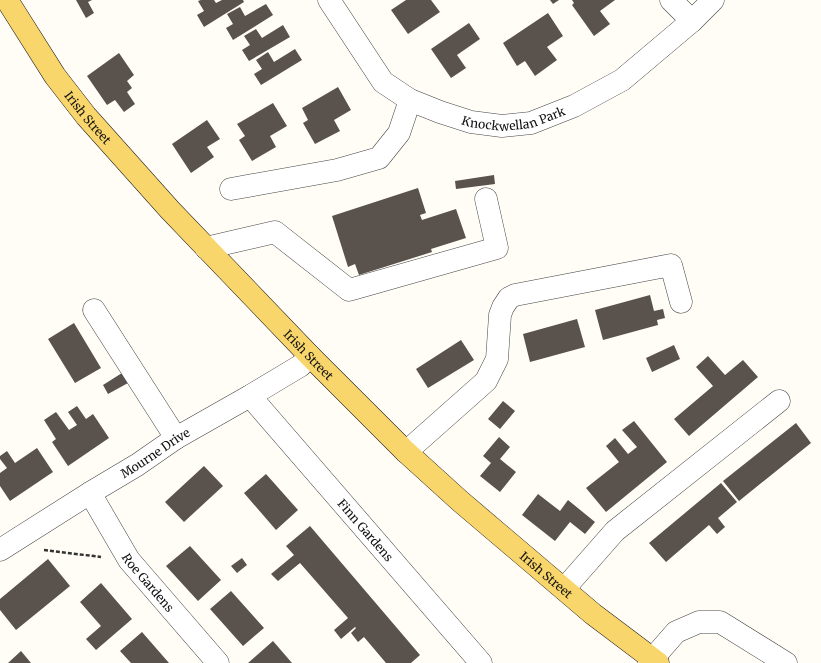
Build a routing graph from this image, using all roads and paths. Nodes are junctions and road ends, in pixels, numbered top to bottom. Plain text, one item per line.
1 (7, 0) edge
2 (329, 0) edge
3 (671, 0) edge
4 (713, 0) edge
5 (692, 21) junction
6 (410, 100) junction
7 (231, 189) dead end
8 (486, 199) dead end
9 (206, 248) junction
10 (681, 302) dead end
11 (94, 310) dead end
12 (310, 356) junction
13 (250, 396) junction
14 (779, 401) dead end
15 (176, 438) junction
16 (406, 452) junction
17 (90, 493) junction
18 (3, 548) edge
19 (129, 560) junction
20 (564, 589) junction
21 (653, 662) edge
22 (218, 663) edge
23 (481, 663) edge
24 (786, 663) edge

1 - 9 main road, Irish Street
2 - 6 street, Knockwellan Park
3 - 5 street
4 - 5 street, Knockwellan Park
5 - 6 street, Knockwellan Park
6 - 7 street
8 - 9 street
9 - 12 main road, Irish Street
10 - 16 street
11 - 15 street
12 - 13 street, Mourne Drive
12 - 16 main road, Irish Street
13 - 15 street, Mourne Drive
13 - 23 street, Finn Gardens
14 - 20 street
15 - 17 street, Mourne Drive
16 - 20 main road, Irish Street
17 - 18 street, Mourne Drive
17 - 19 street, Roe Gardens
18 - 19 path
19 - 22 street, Roe Gardens
20 - 21 main road, Irish Street
21 - 24 street

